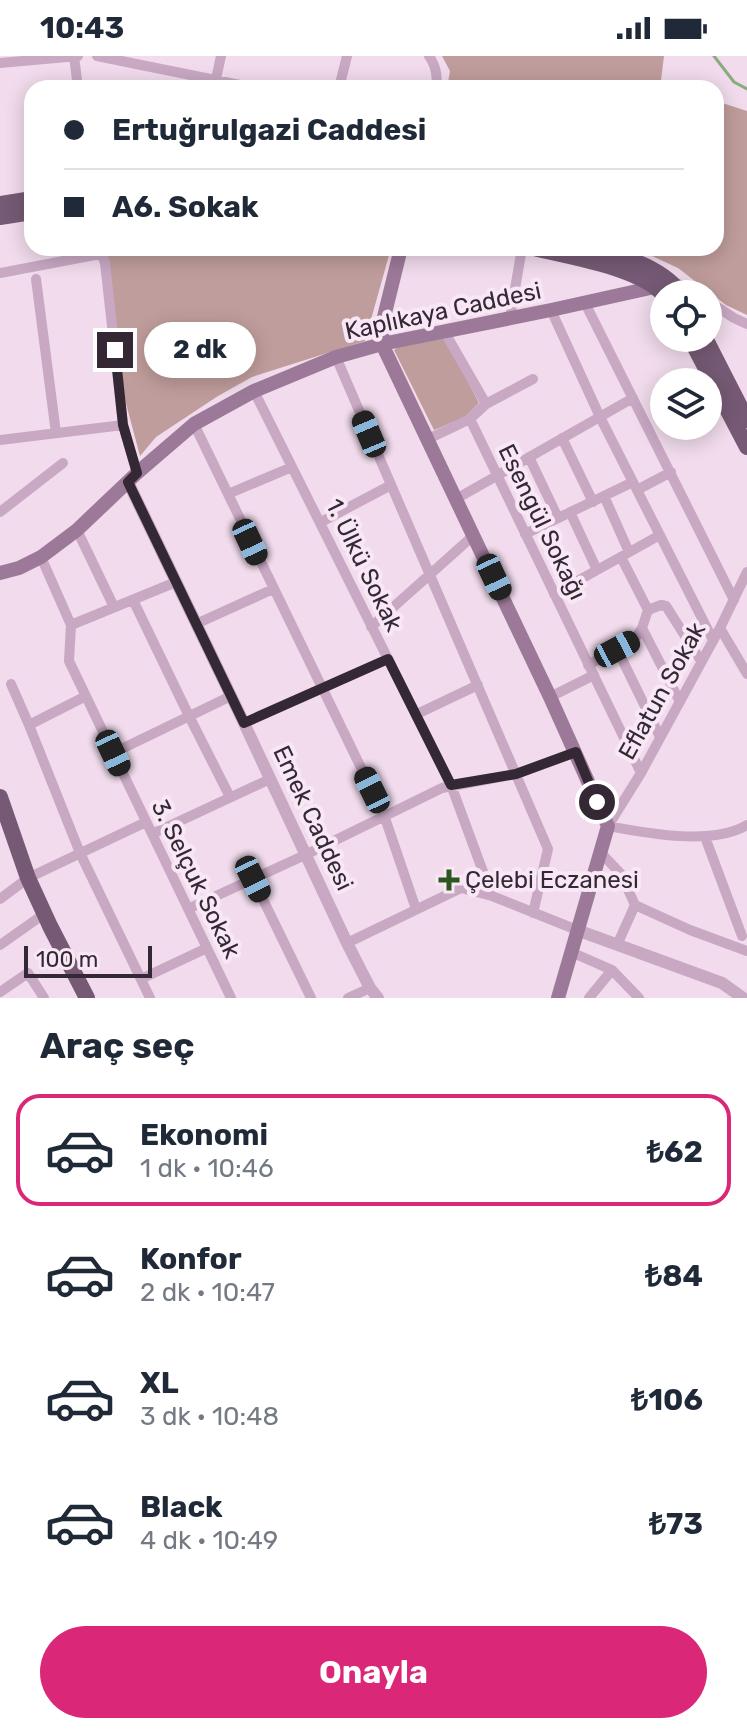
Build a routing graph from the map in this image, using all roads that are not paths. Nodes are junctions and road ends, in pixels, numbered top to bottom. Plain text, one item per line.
1 (75, 56) edge
2 (97, 56) edge
3 (221, 56) edge
4 (347, 56) edge
5 (429, 56) edge
6 (0, 63) edge
7 (77, 80) edge
8 (198, 80) edge
9 (216, 80) edge
10 (341, 80) edge
11 (438, 80) edge
12 (24, 200) edge
13 (0, 204) edge
14 (24, 213) edge
15 (0, 217) edge
16 (76, 256) edge
17 (102, 256) edge
18 (399, 256) edge
19 (521, 256) edge
20 (564, 256) edge
21 (620, 256) edge
22 (0, 273) edge
23 (36, 279) dead end
24 (662, 280) edge
25 (650, 282) edge
26 (650, 293) edge
27 (585, 303) junction
28 (551, 310) junction
29 (722, 310) edge
30 (510, 318) junction
31 (747, 324) edge
32 (444, 331) junction
33 (382, 344) junction
34 (697, 352) edge
35 (712, 352) edge
36 (336, 357) junction
37 (533, 379) dead end
38 (254, 391) junction
39 (633, 398) junction
40 (486, 404) junction
41 (600, 417) junction
42 (470, 419) junction
43 (747, 420) edge
44 (194, 424) junction
45 (123, 425) junction
46 (56, 433) junction
47 (562, 438) junction
48 (428, 439) junction
49 (0, 440) edge
50 (747, 447) edge
51 (529, 457) junction
52 (63, 463) dead end
53 (292, 467) junction
54 (671, 472) junction
55 (497, 475) junction
56 (133, 477) junction
57 (391, 485) junction
58 (635, 486) junction
59 (228, 494) junction
60 (604, 496) junction
61 (456, 499) junction
62 (593, 502) junction
63 (0, 512) edge
64 (570, 512) junction
65 (558, 518) junction
66 (321, 522) junction
67 (77, 530) junction
68 (525, 534) junction
69 (474, 535) junction
70 (660, 535) junction
71 (625, 555) junction
72 (41, 557) junction
73 (597, 570) junction
74 (747, 572) edge
75 (0, 573) edge
76 (430, 575) junction
77 (176, 582) junction
78 (273, 589) junction
79 (554, 594) junction
80 (133, 600) junction
81 (734, 600) junction
82 (114, 607) junction
83 (648, 610) junction
84 (196, 624) junction
85 (71, 625) junction
86 (371, 627) junction
87 (642, 628) junction
88 (720, 628) junction
89 (713, 640) junction
90 (617, 649) junction
91 (388, 659) junction
92 (701, 661) junction
93 (591, 670) junction
94 (747, 674) edge
95 (11, 684) dead end
96 (478, 685) junction
97 (323, 689) junction
98 (86, 696) junction
99 (231, 696) junction
100 (550, 697) junction
101 (679, 700) junction
102 (417, 714) junction
103 (189, 716) junction
104 (244, 723) junction
105 (29, 725) junction
106 (660, 737) junction
107 (576, 752) junction
108 (113, 753) junction
109 (641, 773) junction
110 (516, 774) junction
111 (270, 779) junction
112 (451, 785) junction
113 (0, 797) edge
114 (230, 797) junction
115 (384, 815) junction
116 (146, 822) junction
117 (747, 825) edge
118 (608, 826) junction
119 (152, 834) junction
120 (705, 837) junction
121 (6, 840) edge
122 (600, 852) junction
123 (80, 853) junction
124 (305, 855) junction
125 (28, 878) junction
126 (253, 879) junction
127 (492, 896) junction
128 (0, 899) edge
129 (635, 905) junction
130 (188, 909) junction
131 (416, 909) junction
132 (533, 913) junction
133 (44, 914) junction
134 (577, 930) junction
135 (745, 935) edge
136 (347, 943) junction
137 (0, 945) edge
138 (617, 945) junction
139 (732, 945) junction
140 (207, 948) junction
141 (747, 951) edge
142 (571, 952) junction
143 (612, 970) junction
144 (141, 979) junction
145 (0, 992) edge
146 (374, 993) edge
147 (44, 998) edge
148 (87, 998) edge
149 (150, 998) edge
150 (231, 998) edge
151 (311, 998) edge
152 (348, 998) edge
153 (558, 998) edge
154 (589, 998) edge
155 (639, 998) edge
156 (743, 998) edge

1 - 6 street
1 - 7 street
2 - 8 street
3 - 9 street
4 - 10 street
5 - 11 street
12 - 13 main road
14 - 15 main road
16 - 22 street
17 - 45 street
18 - 33 main road
19 - 30 street
20 - 25 main road
21 - 24 main road
23 - 46 street
26 - 27 main road, Kaplıkaya Caddesi
27 - 28 main road, Kaplıkaya Caddesi
27 - 39 street
28 - 30 main road, Kaplıkaya Caddesi
28 - 41 street
29 - 31 street
30 - 32 main road, Kaplıkaya Caddesi
32 - 33 main road, Kaplıkaya Caddesi
32 - 40 street
33 - 36 main road, Kaplıkaya Caddesi
33 - 48 main road
34 - 50 main road
35 - 43 main road
36 - 38 main road, Kaplıkaya Caddesi
36 - 57 street
37 - 40 street
38 - 44 main road, Kaplıkaya Caddesi
38 - 53 street, 1. Ülkü Sokak
39 - 41 street
39 - 54 street
40 - 42 street
41 - 47 street
41 - 58 street
42 - 48 street
42 - 55 street, Esengül Sokağı
44 - 56 main road, Kaplıkaya Caddesi
44 - 59 street
45 - 46 street
45 - 56 street
46 - 49 street
47 - 51 street
47 - 62 street
48 - 61 main road
51 - 55 street
51 - 65 street
52 - 63 street
53 - 59 street
53 - 66 street, 1. Ülkü Sokak
54 - 58 street
54 - 81 street
55 - 61 street
55 - 68 street, Esengül Sokağı
56 - 67 main road, Kaplıkaya Caddesi
56 - 77 street, Emek Caddesi
57 - 66 street
57 - 76 street
58 - 60 street
58 - 70 street
59 - 78 street
60 - 62 street
60 - 71 street
61 - 69 main road
62 - 64 street
64 - 65 street
64 - 73 street
65 - 68 street
66 - 86 street, 1. Ülkü Sokak
67 - 72 main road, Kaplıkaya Caddesi
67 - 82 street
68 - 79 street, Esengül Sokağı
69 - 76 street
69 - 100 main road
70 - 71 street
70 - 89 street
71 - 73 street
71 - 83 street
72 - 75 main road, Kaplıkaya Caddesi
72 - 85 street, 3. Selçuk Sokak
73 - 79 street
74 - 81 street, Eflatun Sokak
76 - 86 street
76 - 96 street
77 - 80 street
77 - 84 street, Emek Caddesi
78 - 84 street
78 - 97 street
79 - 93 street, Esengül Sokağı
80 - 82 street
80 - 103 street
81 - 88 street, Eflatun Sokak
82 - 85 street
83 - 87 street
83 - 92 street
84 - 99 street, Emek Caddesi
85 - 98 street, 3. Selçuk Sokak
86 - 91 street, 1. Ülkü Sokak
87 - 90 street
87 - 101 street
88 - 89 street, Eflatun Sokak
88 - 94 street
89 - 92 street, Eflatun Sokak
90 - 93 street
90 - 106 street
91 - 97 street
91 - 102 street, 1. Ülkü Sokak
92 - 101 street, Eflatun Sokak
93 - 100 street
93 - 109 street, Esengül Sokağı
95 - 105 street
96 - 102 street
96 - 110 street
97 - 104 street
97 - 115 street
98 - 105 street
98 - 108 street, 3. Selçuk Sokak
99 - 103 street
99 - 104 street, Emek Caddesi
100 - 107 main road
101 - 106 street, Eflatun Sokak
102 - 112 street, 1. Ülkü Sokak
103 - 108 street
103 - 114 street
104 - 111 street, Emek Caddesi
105 - 123 street
106 - 109 street, Eflatun Sokak
107 - 110 street
107 - 118 main road
108 - 116 street, 3. Selçuk Sokak
109 - 118 street, Eflatun Sokak
110 - 112 street
110 - 132 street
111 - 114 street
111 - 124 street, Emek Caddesi
112 - 115 street
112 - 127 street, 1. Ülkü Sokak
113 - 121 main road
114 - 119 street
115 - 124 street
115 - 131 street
116 - 119 street, 3. Selçuk Sokak
116 - 123 street
117 - 120 street
118 - 120 street
118 - 122 main road
119 - 130 street, 3. Selçuk Sokak
120 - 135 street
121 - 125 main road
122 - 129 street
122 - 134 main road
123 - 125 street
123 - 144 street
124 - 126 street
124 - 136 street, Emek Caddesi
125 - 128 street
125 - 133 main road
126 - 130 street
126 - 151 street
127 - 131 street
127 - 132 street
129 - 138 street
129 - 139 street
130 - 140 street, 3. Selçuk Sokak
131 - 136 street
132 - 134 street
133 - 137 street
133 - 148 main road
134 - 138 street
134 - 142 main road
135 - 139 street
136 - 146 street, Emek Caddesi
138 - 156 street
139 - 141 street
140 - 144 street
140 - 150 street, 3. Selçuk Sokak
142 - 143 street
142 - 153 main road
143 - 154 street
143 - 155 street
144 - 149 street
145 - 147 street
146 - 152 street

